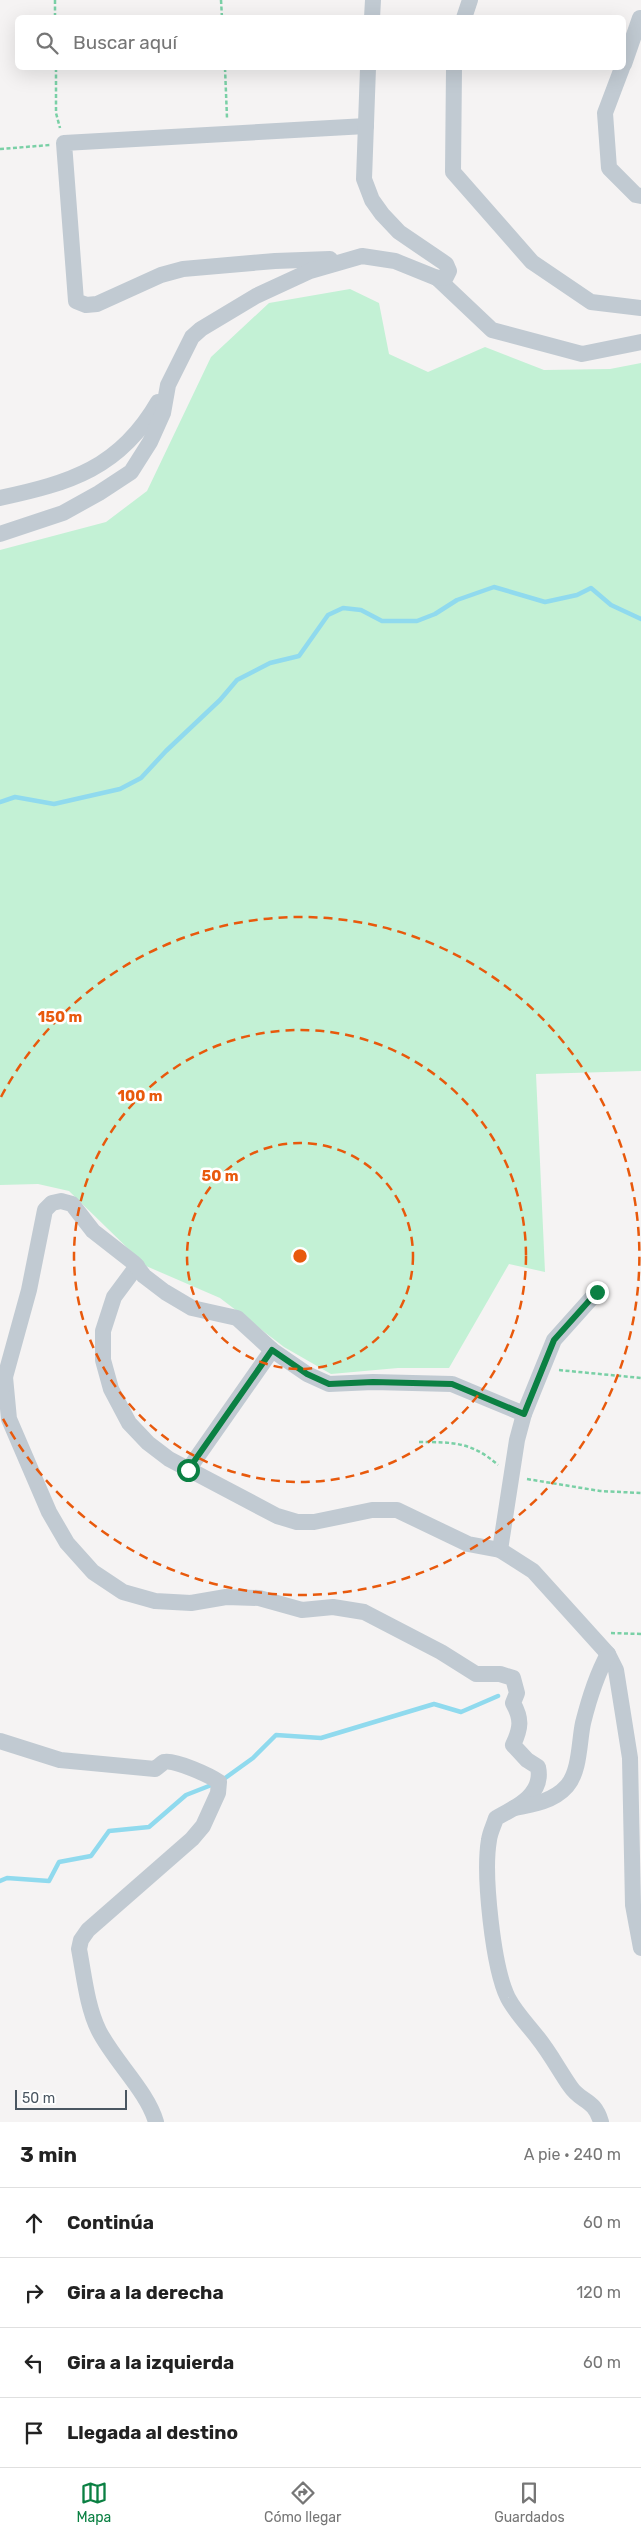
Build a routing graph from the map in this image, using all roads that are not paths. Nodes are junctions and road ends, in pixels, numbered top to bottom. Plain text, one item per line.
1 (470, 0) edge
2 (465, 15) edge
3 (640, 18) edge
4 (626, 58) edge
5 (368, 70) edge
6 (454, 70) edge
7 (621, 70) edge
8 (366, 126) junction
9 (641, 196) edge
10 (362, 256) junction
11 (437, 278) junction
12 (641, 308) edge
13 (641, 342) edge
14 (168, 385) junction
15 (0, 498) edge
16 (0, 534) edge
17 (137, 1266) junction
18 (597, 1292) dead end
19 (272, 1350) junction
20 (5, 1378) junction
21 (0, 1395) edge
22 (524, 1414) junction
23 (188, 1470) junction
24 (500, 1550) junction
25 (608, 1654) junction
26 (0, 1741) edge
27 (514, 1808) junction
28 (641, 1948) edge
29 (156, 2122) edge
30 (601, 2122) edge

1 - 2 street
3 - 4 street
5 - 8 street
6 - 12 street
7 - 9 street
8 - 10 street
8 - 11 street
10 - 11 street
10 - 14 street
11 - 13 street
14 - 15 street
14 - 16 street
17 - 19 street
17 - 20 street
17 - 23 street
18 - 22 street
19 - 22 street
19 - 23 street
20 - 21 street
20 - 27 street
22 - 24 street
23 - 24 street
24 - 25 street
25 - 27 street
25 - 28 street
26 - 29 street
27 - 30 street

